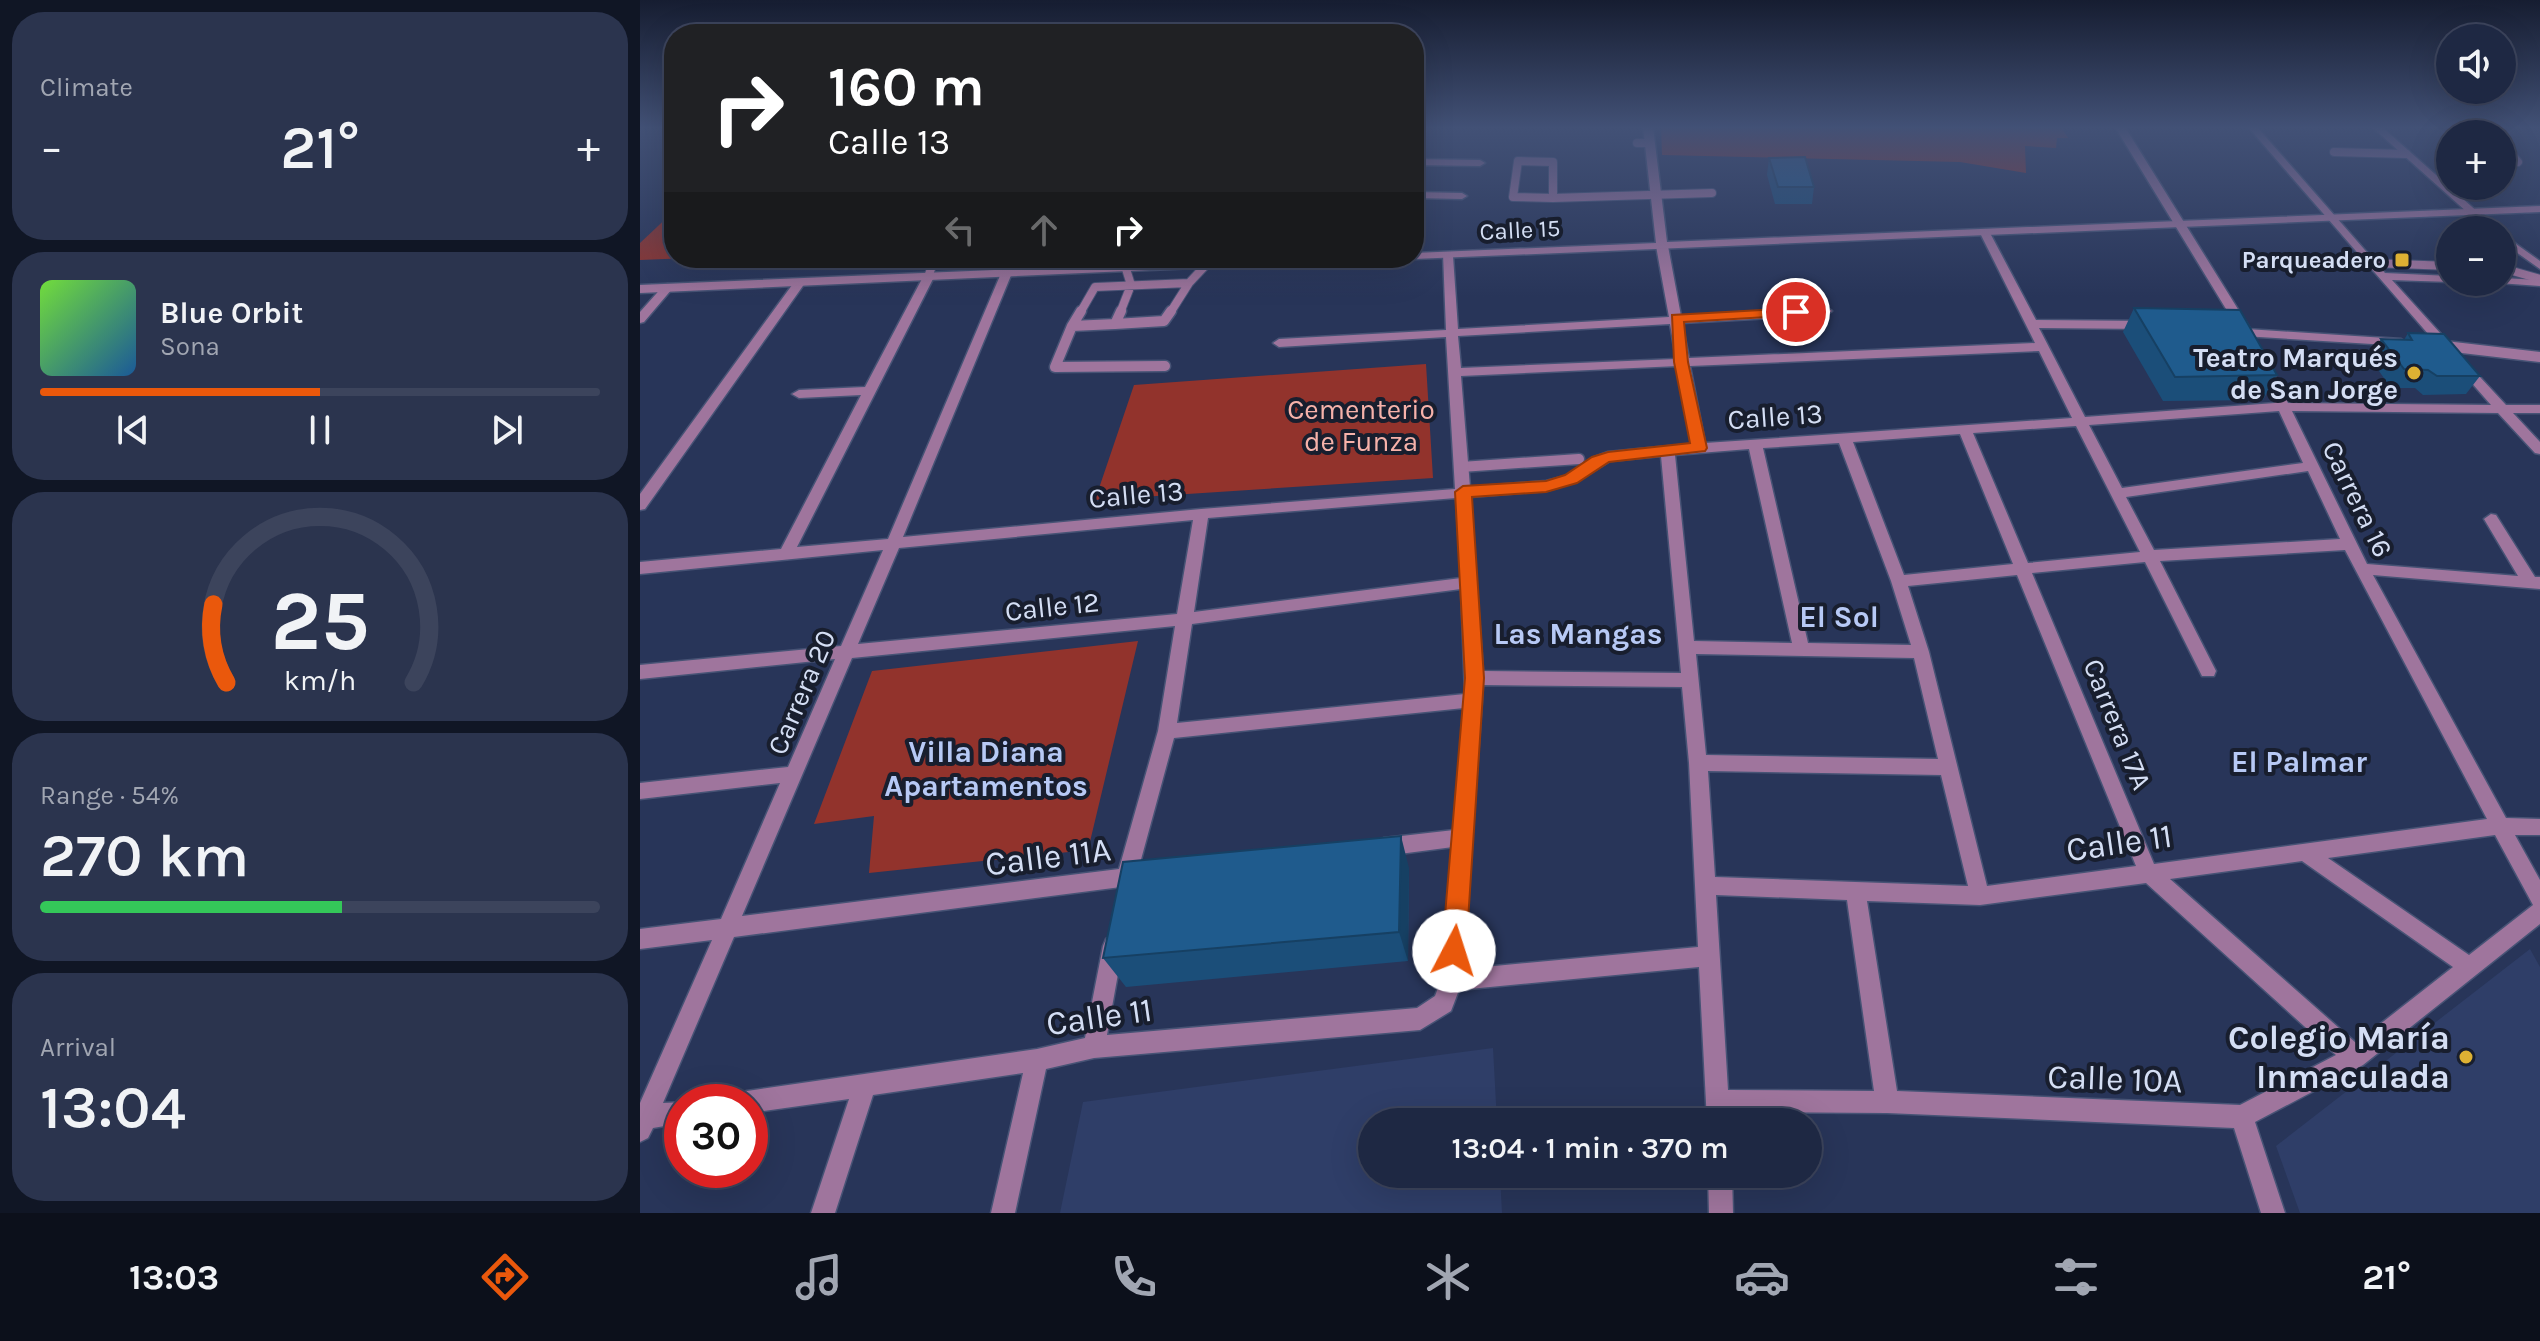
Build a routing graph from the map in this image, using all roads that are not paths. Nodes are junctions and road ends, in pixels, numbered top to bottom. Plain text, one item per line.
1 (1515, 184) edge
2 (1553, 184) edge
3 (1654, 184) edge
4 (2156, 184) edge
5 (2299, 184) edge
6 (2439, 184) edge
7 (1712, 193) dead end
8 (1424, 195) edge
9 (1462, 196) dead end
10 (1655, 196) junction
11 (1553, 199) junction
12 (2540, 209) edge
13 (2470, 212) junction
14 (2475, 216) edge
15 (2329, 219) junction
16 (2183, 225) junction
17 (1985, 233) junction
18 (1662, 246) junction
19 (2516, 248) edge
20 (1424, 256) edge
21 (1447, 256) junction
22 (2371, 263) junction
23 (2436, 265) edge
24 (2540, 266) edge
25 (931, 268) edge
26 (1165, 268) edge
27 (1203, 268) edge
28 (1126, 269) junction
29 (1006, 273) junction
30 (2516, 273) edge
31 (2385, 276) junction
32 (928, 277) junction
33 (2436, 278) edge
34 (2516, 281) edge
35 (2540, 281) edge
36 (799, 283) junction
37 (1189, 283) junction
38 (1131, 285) junction
39 (668, 287) junction
40 (640, 289) edge
41 (1826, 311) dead end
42 (1677, 318) junction
43 (640, 319) edge
44 (1115, 324) junction
45 (2030, 324) junction
46 (2167, 325) edge
47 (1072, 326) junction
48 (2239, 329) junction
49 (1453, 331) junction
50 (1279, 343) dead end
51 (2414, 344) edge
52 (2430, 345) edge
53 (2445, 346) junction
54 (2040, 347) junction
55 (2540, 357) edge
56 (1681, 362) junction
57 (1165, 366) dead end
58 (1456, 372) junction
59 (871, 391) junction
60 (799, 394) dead end
61 (2283, 407) junction
62 (2502, 407) junction
63 (2540, 409) edge
64 (2078, 420) junction
65 (1965, 429) junction
66 (1844, 437) junction
67 (1755, 445) junction
68 (1699, 448) junction
69 (2540, 450) edge
70 (1668, 452) junction
71 (1579, 459) dead end
72 (2314, 466) junction
73 (1461, 467) junction
74 (661, 476) junction
75 (640, 478) edge
76 (1463, 492) junction
77 (2117, 493) junction
78 (640, 505) edge
79 (1201, 514) junction
80 (2491, 519) dead end
81 (894, 542) junction
82 (2350, 544) junction
83 (786, 554) junction
84 (2151, 556) junction
85 (640, 568) edge
86 (2362, 569) junction
87 (2024, 570) junction
88 (1899, 581) junction
89 (1467, 583) junction
90 (2535, 583) edge
91 (1184, 619) junction
92 (1685, 647) junction
93 (1802, 651) junction
94 (1921, 652) junction
95 (846, 653) junction
96 (2208, 671) dead end
97 (640, 672) edge
98 (1475, 678) junction
99 (1688, 680) junction
100 (1473, 700) junction
101 (1167, 731) junction
102 (1698, 763) junction
103 (1950, 767) junction
104 (794, 774) junction
105 (640, 791) edge
106 (2498, 826) junction
107 (2540, 827) edge
108 (1463, 837) junction
109 (1356, 850) edge
110 (2303, 851) junction
111 (2148, 872) junction
112 (1157, 874) edge
113 (1125, 886) junction
114 (1706, 886) junction
115 (1856, 891) junction
116 (1980, 896) junction
117 (2540, 899) edge
118 (2540, 912) edge
119 (1118, 924) edge
120 (725, 928) junction
121 (640, 939) edge
122 (1711, 956) junction
123 (2471, 968) junction
124 (1450, 984) junction
125 (1094, 1047) junction
126 (2355, 1057) junction
127 (1037, 1060) junction
128 (865, 1084) junction
129 (768, 1099) edge
130 (1887, 1102) junction
131 (1719, 1108) edge
132 (1786, 1108) edge
133 (664, 1116) edge
134 (2242, 1117) junction
135 (642, 1122) edge
136 (1720, 1188) edge
137 (823, 1213) edge
138 (1003, 1213) edge
139 (1721, 1213) edge
140 (2273, 1213) edge

1 - 11 lane
2 - 11 lane
3 - 10 street
4 - 16 street, Carrera 16
5 - 15 street
6 - 13 street
7 - 10 lane
8 - 9 street
10 - 11 lane
10 - 18 street
12 - 13 street, Calle 15
13 - 14 street
13 - 15 street, Calle 15
15 - 16 street, Calle 15
15 - 22 street
16 - 17 street, Calle 15
16 - 48 street, Carrera 16
17 - 18 street, Calle 15
17 - 45 street
18 - 21 street, Calle 15
18 - 42 street
19 - 24 street
20 - 21 street, Calle 15
21 - 49 street
22 - 23 lane
22 - 31 street
25 - 32 lane
26 - 28 street
27 - 37 lane
28 - 29 street
28 - 38 lane
29 - 32 street
29 - 81 street, Carrera 20
30 - 35 lane
31 - 33 street
31 - 53 street
32 - 36 street
32 - 59 street
34 - 35 street
36 - 39 street
36 - 74 street
37 - 38 lane
37 - 44 lane
38 - 44 lane
38 - 47 lane
39 - 40 street
39 - 43 street
41 - 42 street
42 - 49 street
42 - 56 street
44 - 47 lane
45 - 46 street
45 - 54 street
47 - 57 lane
48 - 51 street
48 - 61 street, Carrera 16
49 - 50 street
49 - 58 street
52 - 53 street
53 - 55 lane
53 - 62 street
54 - 56 street
54 - 64 street
56 - 58 street
56 - 68 street
58 - 73 street
59 - 60 street
59 - 83 street
61 - 62 street, Calle 13
61 - 64 street, Calle 13
61 - 72 street, Carrera 16
62 - 63 street, Calle 13
62 - 69 street
64 - 65 street, Calle 13
64 - 77 street
65 - 66 street, Calle 13
65 - 87 street, Carrera 17A
66 - 67 street, Calle 13
66 - 88 street
67 - 68 street, Calle 13
67 - 93 street
68 - 70 street, Calle 13
70 - 76 street, Calle 13
70 - 92 street
71 - 73 lane
72 - 77 street
72 - 82 street, Carrera 16
73 - 76 street
74 - 75 street
74 - 78 street
76 - 79 street, Calle 13
76 - 89 street
77 - 84 street
79 - 81 street, Calle 13
79 - 91 street
80 - 90 street
81 - 83 street, Calle 13
81 - 95 street, Carrera 20
82 - 84 street
82 - 86 street, Carrera 16
83 - 85 street, Calle 13
84 - 87 street
84 - 96 street
86 - 90 street
86 - 106 street, Carrera 16
87 - 88 street
87 - 111 street, Carrera 17A
88 - 94 street
89 - 91 street, Calle 12
89 - 98 street
91 - 95 street, Calle 12
91 - 101 street
92 - 93 street
92 - 99 street
93 - 94 street
94 - 103 street
95 - 97 street, Calle 12
95 - 104 street, Carrera 20
98 - 99 street
98 - 100 street
99 - 102 street
100 - 101 street
100 - 108 street
101 - 113 street
102 - 103 street
102 - 114 street
103 - 116 street
104 - 105 street
104 - 120 street, Carrera 20
106 - 107 street, Calle 11
106 - 110 street, Calle 11
106 - 117 street, Carrera 16
108 - 109 street
108 - 124 street
110 - 111 street, Calle 11
110 - 123 street
111 - 116 street, Calle 11
111 - 126 street, Carrera 17A
112 - 113 street, Calle 11A
113 - 120 street, Calle 11A
114 - 115 street, Calle 11
114 - 122 street
115 - 116 street, Calle 11
115 - 130 street
118 - 123 street
119 - 125 street
120 - 121 street, Calle 11A
120 - 135 street, Carrera 20
122 - 124 street
122 - 131 street
123 - 126 street
124 - 125 street, Calle 11
125 - 127 street, Calle 11
126 - 134 street
127 - 128 street, Calle 11
127 - 138 street
128 - 129 street, Calle 11
128 - 137 street
130 - 132 street, Calle 10A
130 - 134 street, Calle 10A
133 - 135 street
134 - 140 street
136 - 139 street

